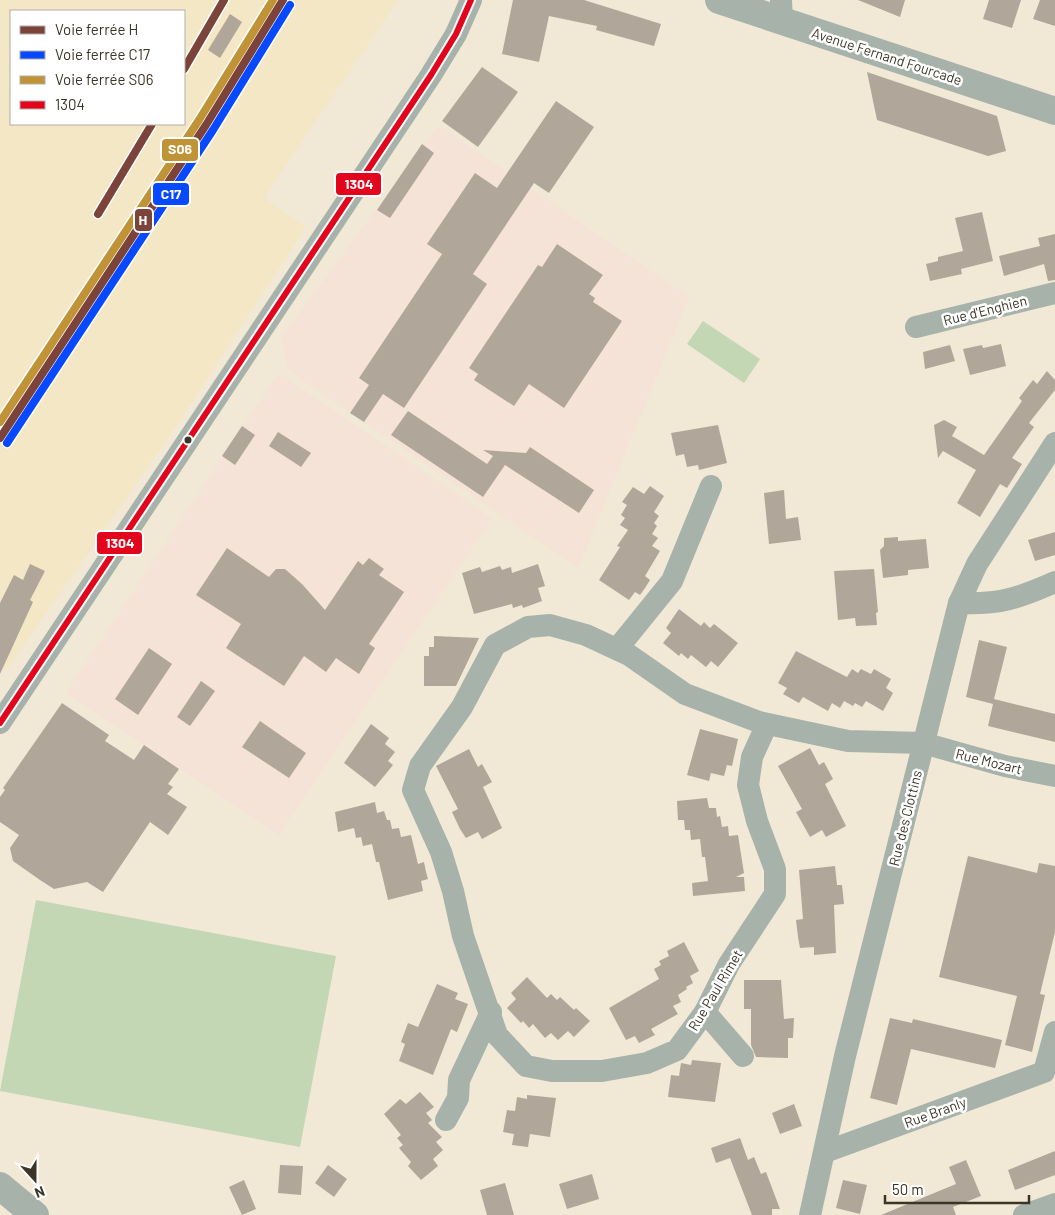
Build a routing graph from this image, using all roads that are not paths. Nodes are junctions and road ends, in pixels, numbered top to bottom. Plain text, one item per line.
1 (471, 0) edge
2 (719, 0) edge
3 (781, 11) edge
4 (1055, 111) edge
5 (1055, 293) edge
6 (916, 327) dead end
7 (1055, 443) edge
8 (711, 486) dead end
9 (1055, 582) edge
10 (958, 603) junction
11 (617, 649) junction
12 (0, 723) edge
13 (767, 724) junction
14 (923, 744) junction
15 (1055, 776) edge
16 (491, 1012) junction
17 (705, 1012) junction
18 (1055, 1032) edge
19 (743, 1056) dead end
20 (446, 1120) dead end
21 (825, 1152) junction
22 (0, 1186) edge
23 (1055, 1204) edge
24 (35, 1215) edge
25 (810, 1215) edge
26 (1024, 1215) edge

1 - 12 street
2 - 3 street, Avenue Fernand Fourcade
3 - 4 street, Avenue Fernand Fourcade
5 - 6 street, Rue d'Enghien
7 - 10 street, Rue des Clottins
8 - 11 street
9 - 10 street
10 - 14 street, Rue des Clottins
11 - 13 street, Rue Paul Rimet
11 - 16 street, Rue Paul Rimet
13 - 14 street, Rue Paul Rimet
13 - 17 street, Rue Paul Rimet
14 - 15 street, Rue Mozart
14 - 21 street, Rue des Clottins
16 - 17 street, Rue Paul Rimet
16 - 20 street
17 - 19 street
18 - 21 street, Rue Branly
21 - 25 street, Rue des Clottins
22 - 24 street
23 - 26 street

